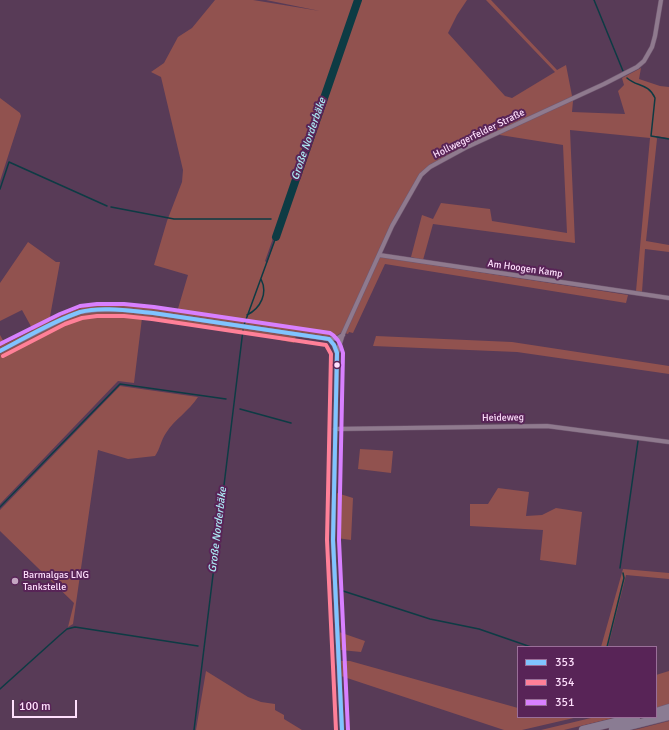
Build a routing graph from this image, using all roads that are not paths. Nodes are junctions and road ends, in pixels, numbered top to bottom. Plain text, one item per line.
1 (661, 0) edge
2 (379, 255) junction
3 (669, 298) edge
4 (343, 334) junction
5 (329, 339) junction
6 (0, 351) edge
7 (337, 353) junction
8 (335, 429) junction
9 (669, 442) edge
10 (669, 708) edge
11 (657, 712) edge
12 (669, 716) edge
13 (632, 718) edge
14 (342, 730) edge
15 (583, 730) edge
16 (613, 730) edge

1 - 2 street, Hollwegerfelder Straße
2 - 3 street, Am Hoogen Kamp
2 - 4 street, Hollwegerfelder Straße
4 - 5 street
4 - 7 street, Hollwegerfelder Straße
5 - 6 street
5 - 7 street
7 - 8 street, Hollwegerfelder Straße
8 - 9 street, Heideweg
8 - 14 street, Hollwegerfelder Straße
10 - 11 highway
12 - 16 highway
13 - 15 highway

